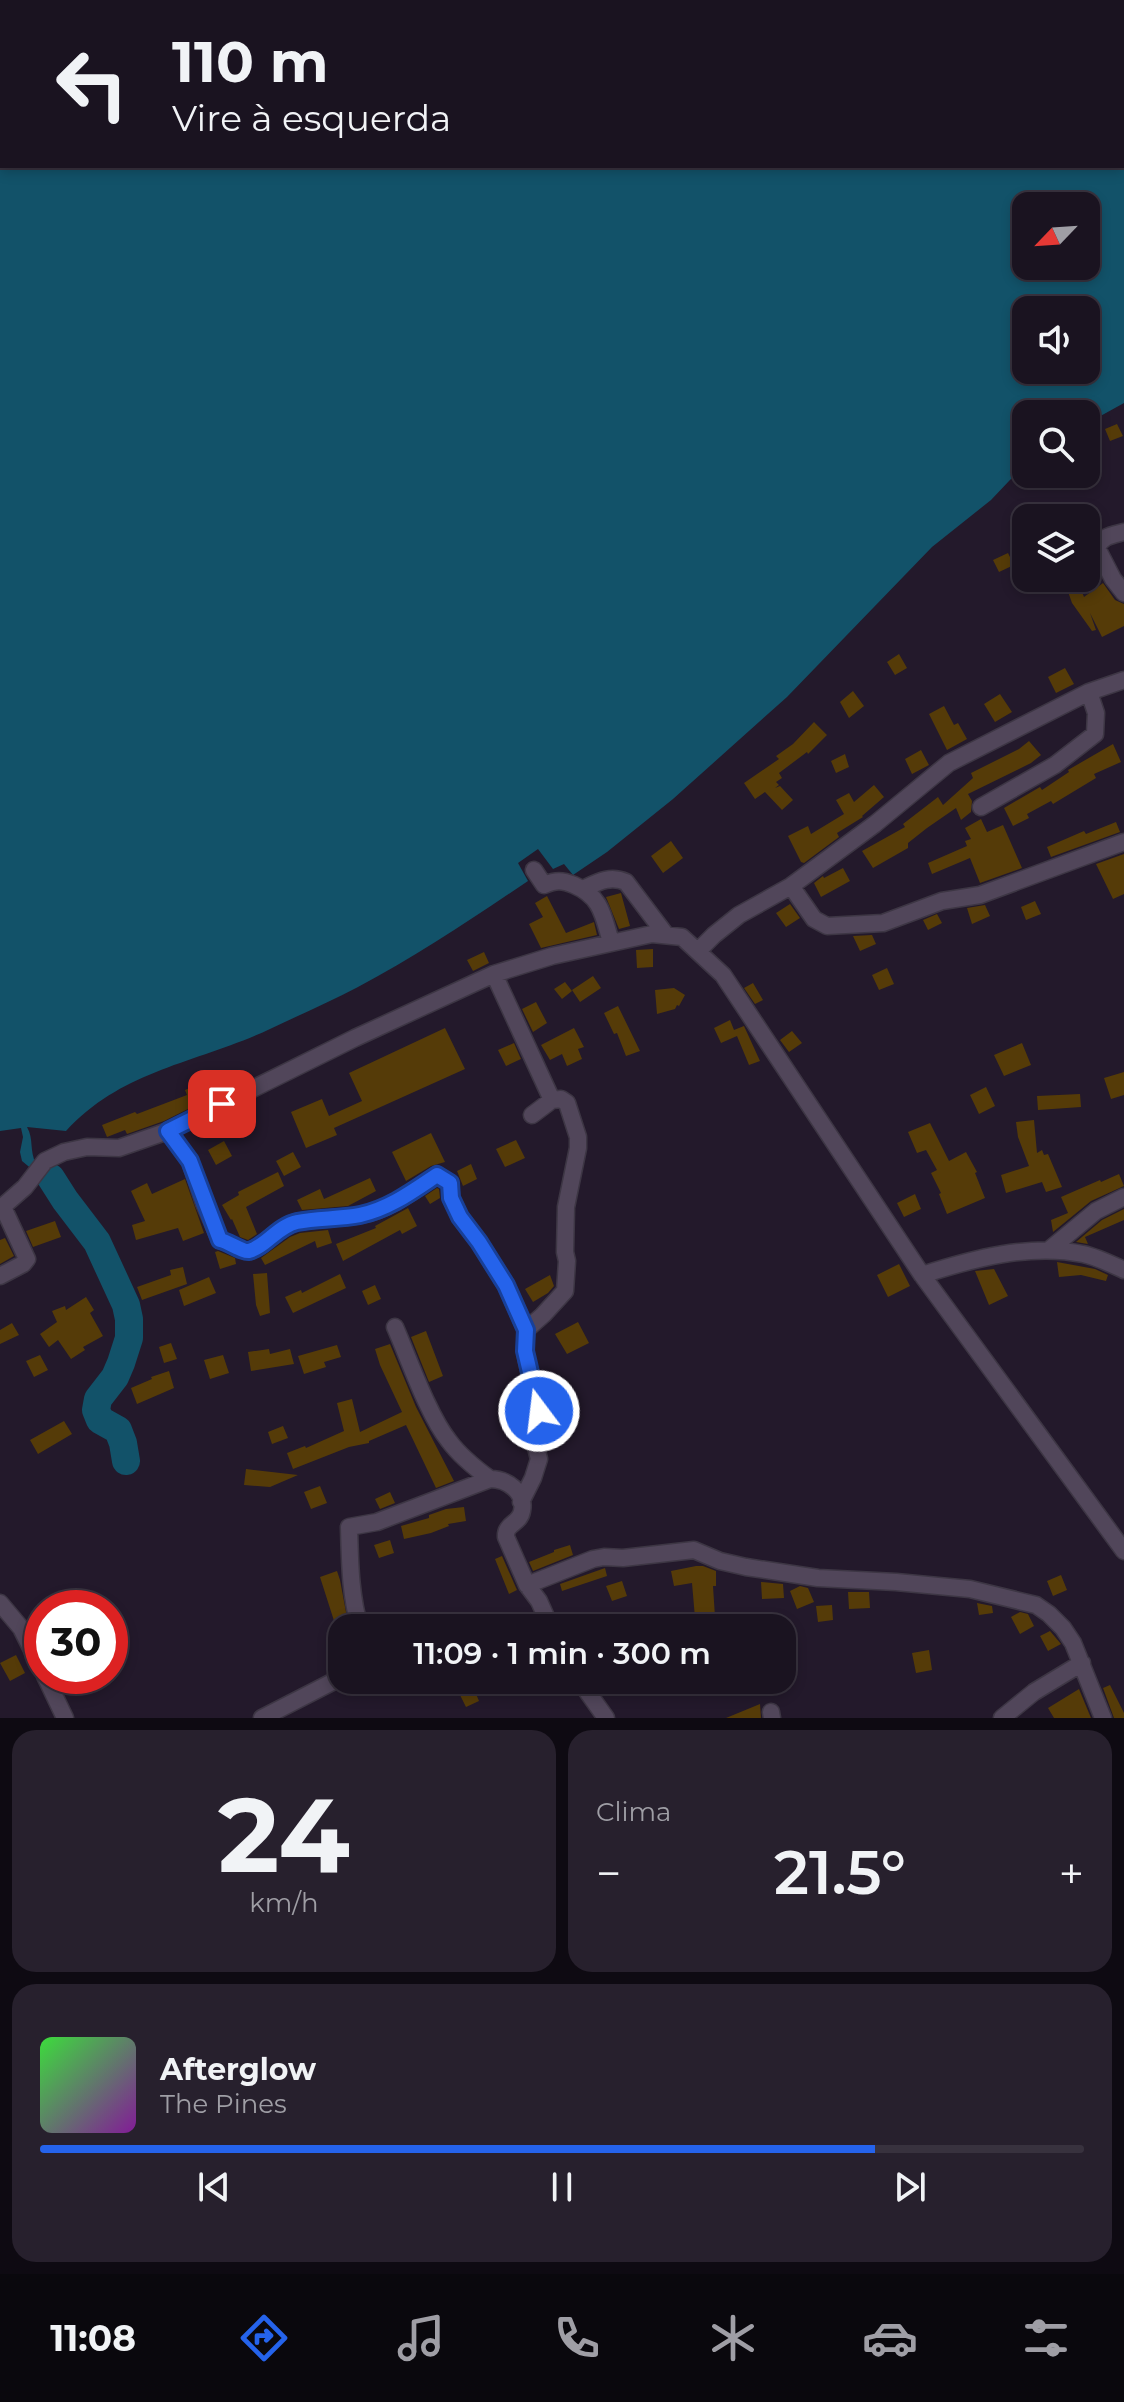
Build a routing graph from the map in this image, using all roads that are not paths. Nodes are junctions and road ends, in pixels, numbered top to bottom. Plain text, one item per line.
1 (1124, 532) edge
2 (1124, 593) edge
3 (1124, 680) edge
4 (1089, 692) junction
5 (981, 807) dead end
6 (1124, 842) edge
7 (534, 870) dead end
8 (791, 886) junction
9 (583, 889) junction
10 (666, 935) junction
11 (611, 942) junction
12 (699, 950) junction
13 (494, 974) junction
14 (552, 1100) junction
15 (532, 1115) dead end
16 (168, 1131) junction
17 (1124, 1197) edge
18 (2, 1208) edge
19 (1049, 1250) junction
20 (1124, 1270) edge
21 (922, 1275) junction
22 (0, 1276) edge
23 (395, 1327) dead end
24 (526, 1330) junction
25 (490, 1479) junction
26 (521, 1502) junction
27 (1124, 1551) edge
28 (527, 1585) junction
29 (0, 1603) edge
30 (356, 1614) edge
31 (545, 1614) edge
32 (24, 1634) edge
33 (1082, 1663) junction
34 (328, 1684) edge
35 (54, 1694) edge
36 (589, 1694) edge
37 (65, 1718) edge
38 (262, 1718) edge
39 (606, 1718) edge
40 (1002, 1718) edge
41 (1103, 1718) edge

1 - 2 street
3 - 4 street
4 - 5 street
4 - 8 street
6 - 8 street
7 - 9 street
8 - 12 street
9 - 10 street
9 - 11 street
10 - 11 street
10 - 12 street
11 - 13 street
12 - 21 street
13 - 14 street
13 - 16 street
14 - 15 street
14 - 24 street
16 - 18 street
16 - 24 street
17 - 19 street
18 - 22 street
19 - 20 street
19 - 21 street
21 - 27 street
23 - 25 street
24 - 26 street
25 - 26 street
25 - 30 street
26 - 28 street
28 - 31 street
28 - 33 street
29 - 32 street
33 - 40 street
33 - 41 street
34 - 38 street
35 - 37 street
36 - 39 street

